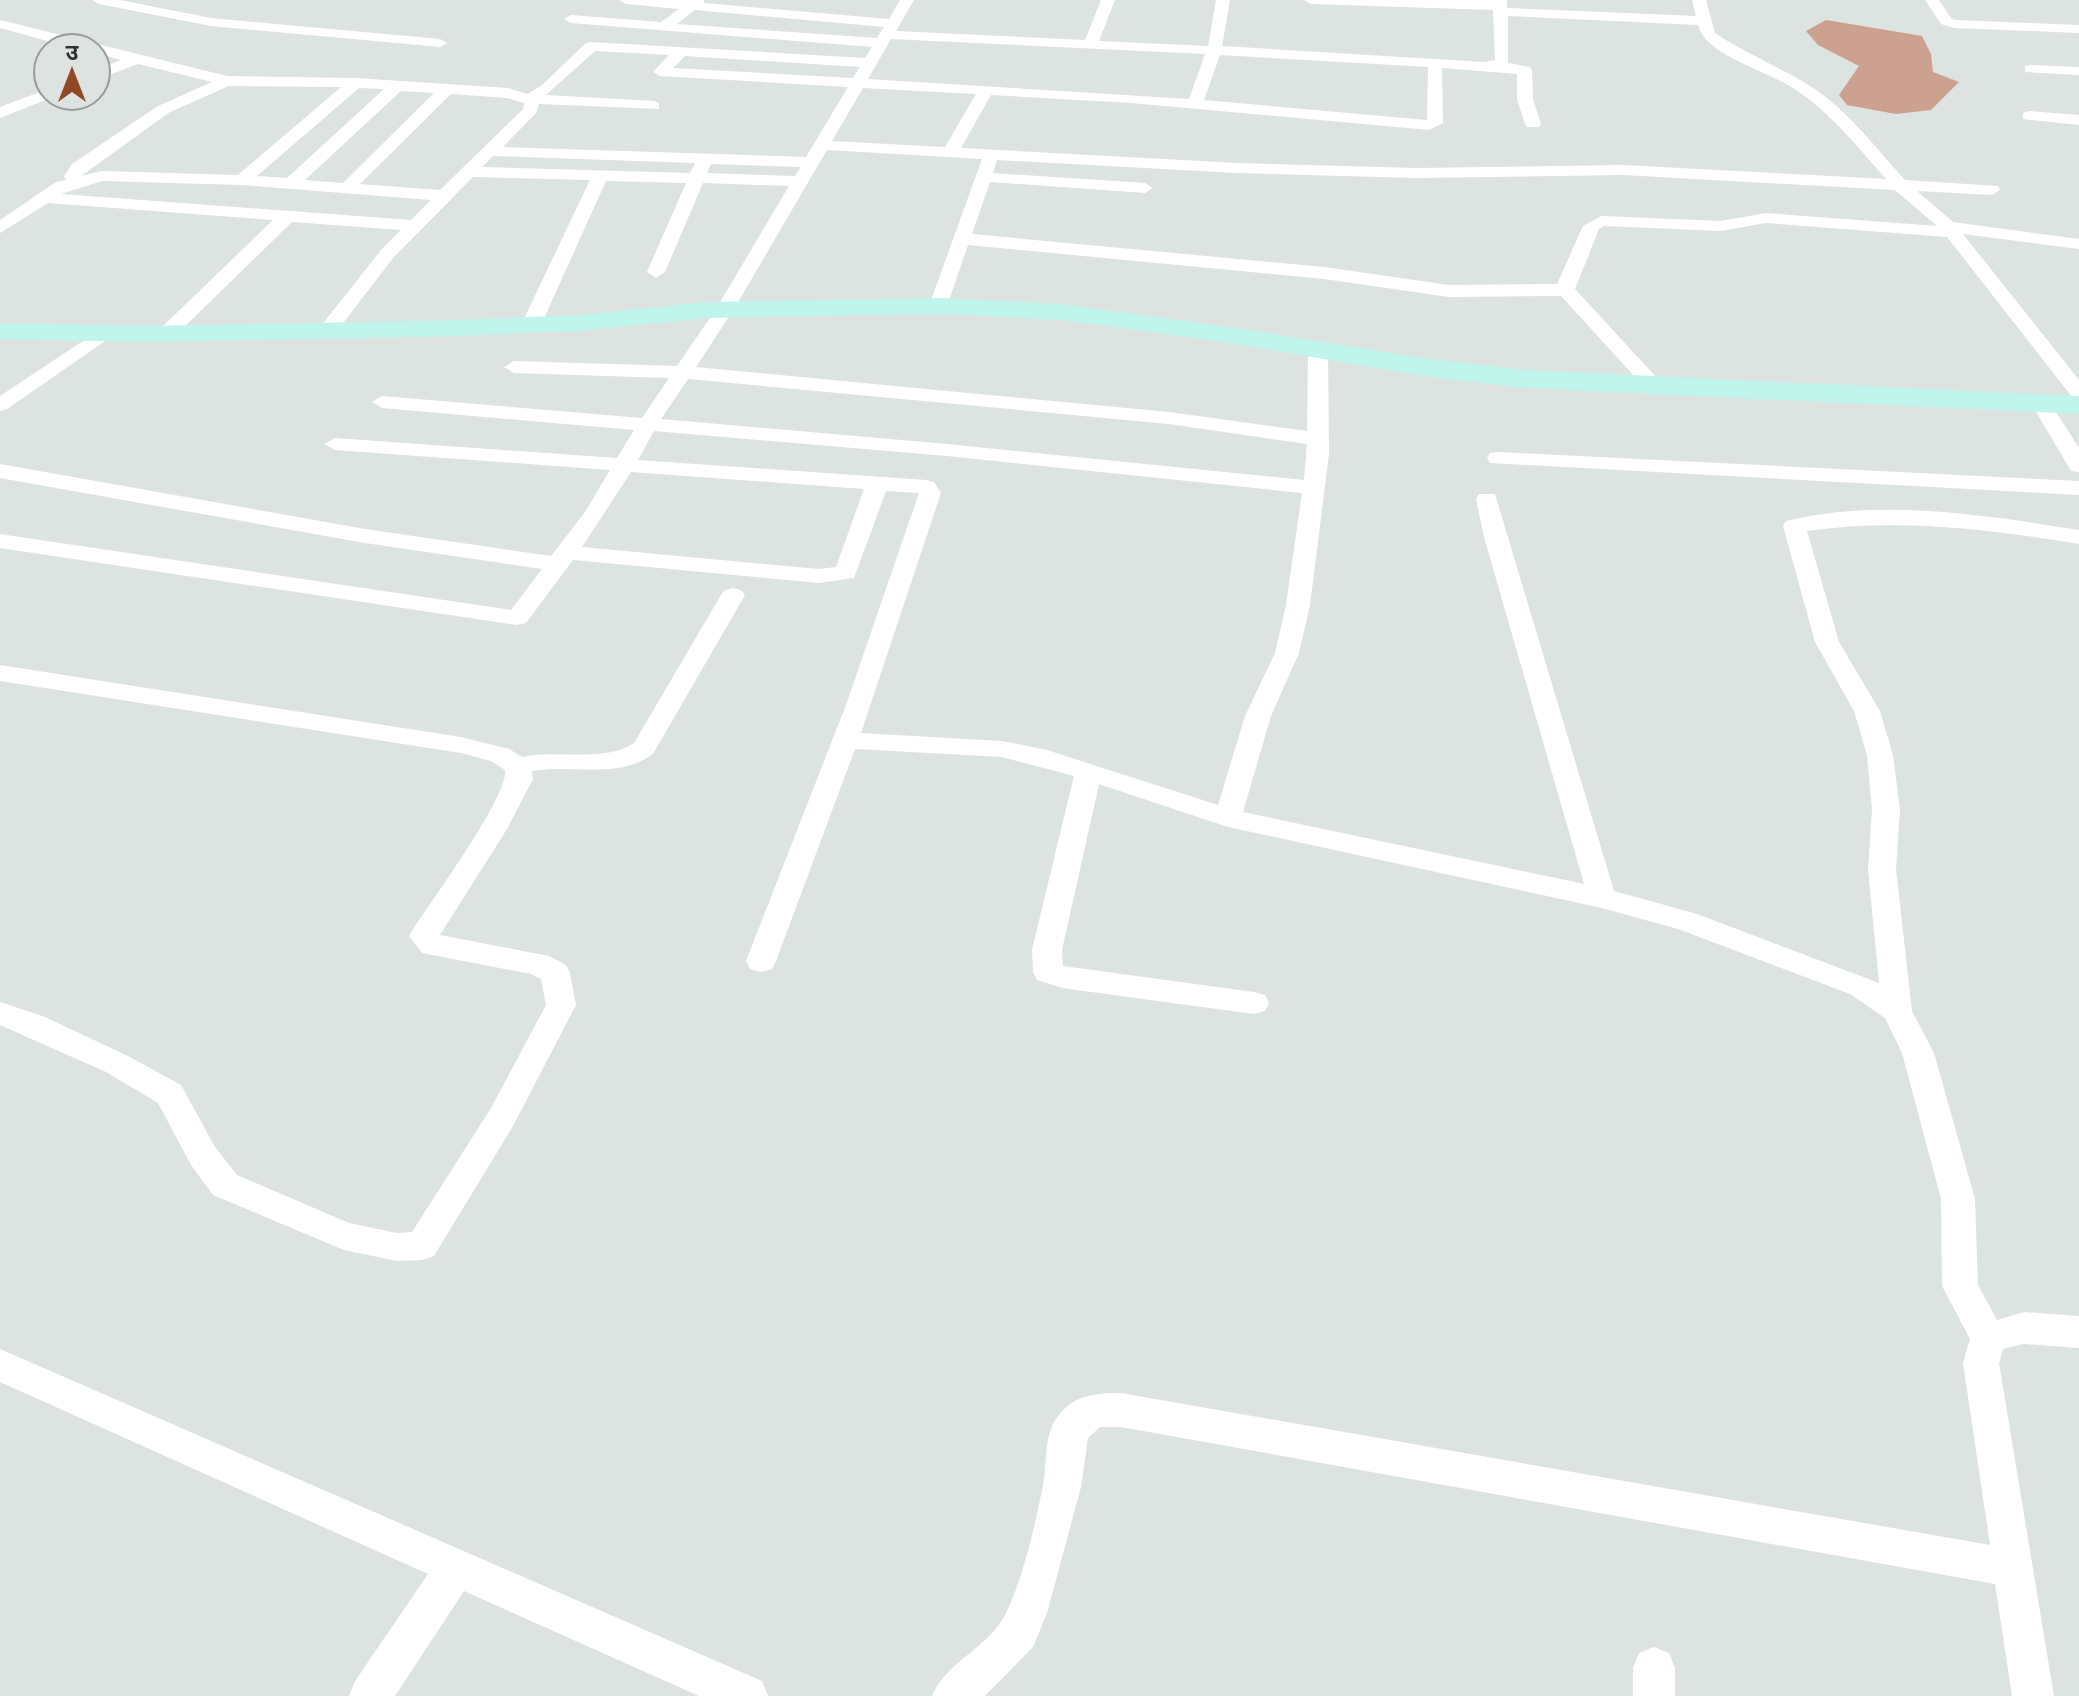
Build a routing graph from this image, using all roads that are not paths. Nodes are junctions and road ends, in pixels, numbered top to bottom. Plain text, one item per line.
1 (99, 0) edge
2 (626, 0) edge
3 (1108, 0) edge
4 (1223, 0) edge
5 (1311, 0) edge
6 (1699, 0) edge
7 (1932, 0) edge
8 (696, 3) edge
9 (1500, 6) edge
10 (571, 19) dead end
11 (893, 19) edge
12 (1703, 21) junction
13 (0, 24) edge
14 (664, 27) junction
15 (2079, 29) edge
16 (23, 30) junction
17 (32, 32) edge
18 (0, 38) edge
19 (440, 43) dead end
20 (1090, 45) junction
21 (682, 51) junction
22 (1214, 51) junction
23 (112, 53) edge
24 (136, 59) junction
25 (870, 63) junction
26 (1435, 65) junction
27 (1493, 66) junction
28 (112, 69) edge
29 (2030, 69) dead end
30 (2079, 71) edge
31 (227, 81) junction
32 (355, 83) junction
33 (856, 84) junction
34 (396, 87) junction
35 (447, 89) junction
36 (986, 90) junction
37 (529, 99) junction
38 (32, 100) edge
39 (1195, 103) junction
40 (654, 106) dead end
41 (0, 113) edge
42 (2029, 116) dead end
43 (2079, 120) edge
44 (1533, 124) dead end
45 (489, 151) junction
46 (816, 153) junction
47 (950, 153) junction
48 (990, 156) junction
49 (705, 158) junction
50 (470, 172) junction
51 (600, 176) junction
52 (984, 177) junction
53 (696, 178) junction
54 (74, 180) junction
55 (242, 180) junction
56 (799, 181) junction
57 (291, 184) junction
58 (1901, 186) junction
59 (348, 187) junction
60 (1145, 188) dead end
61 (1992, 190) dead end
62 (446, 196) junction
63 (45, 198) junction
64 (287, 217) junction
65 (416, 226) junction
66 (1948, 227) junction
67 (0, 228) edge
68 (962, 239) junction
69 (2079, 244) edge
70 (656, 272) dead end
71 (1566, 290) junction
72 (938, 306) junction
73 (725, 309) junction
74 (531, 325) junction
75 (0, 331) edge
76 (327, 331) junction
77 (104, 333) junction
78 (166, 334) junction
79 (1318, 350) junction
80 (514, 367) dead end
81 (682, 372) junction
82 (1652, 384) junction
83 (2079, 393) edge
84 (382, 402) dead end
85 (0, 405) edge
86 (2042, 405) junction
87 (2079, 405) edge
88 (649, 424) junction
89 (1316, 439) junction
90 (335, 444) dead end
91 (1498, 458) dead end
92 (2079, 466) edge
93 (626, 467) junction
94 (0, 471) edge
95 (877, 484) junction
96 (1313, 488) junction
97 (2079, 488) edge
98 (1487, 499) dead end
99 (2079, 537) edge
100 (0, 541) edge
101 (560, 558) junction
102 (733, 595) dead end
103 (0, 673) edge
104 (845, 740) junction
105 (518, 766) junction
106 (1089, 770) junction
107 (1228, 818) junction
108 (1602, 898) junction
109 (761, 961) dead end
110 (1254, 1003) dead end
111 (1897, 1011) junction
112 (0, 1013) edge
113 (2079, 1332) edge
114 (1988, 1338) junction
115 (0, 1365) edge
116 (456, 1568) junction
117 (2013, 1568) junction
118 (370, 1696) edge
119 (747, 1696) edge
120 (953, 1696) edge
121 (2033, 1696) edge

1 - 19 street
2 - 8 street
3 - 20 street
4 - 22 street
5 - 9 street
6 - 12 street
7 - 15 street
8 - 11 street
8 - 14 street
9 - 12 street
9 - 27 street
10 - 14 street
11 - 14 street
11 - 20 street
11 - 25 street
12 - 58 street
13 - 16 street
16 - 17 street
16 - 18 street
20 - 22 street
21 - 25 street
21 - 33 street
21 - 37 street
22 - 26 street
22 - 39 street
23 - 24 street
24 - 28 street
24 - 31 street
25 - 33 street
26 - 27 street
26 - 39 street
27 - 44 street
29 - 30 street
31 - 32 street
31 - 54 street
32 - 34 street
32 - 55 street
33 - 36 street
33 - 46 street
34 - 35 street
34 - 57 street
35 - 37 street
35 - 59 street
36 - 39 street
36 - 47 street
37 - 40 street
37 - 45 street
38 - 41 street
42 - 43 street
45 - 49 street
45 - 50 street
46 - 47 street
46 - 49 street
46 - 56 street
47 - 48 street
48 - 52 street
48 - 58 street
49 - 53 street
50 - 51 street
50 - 62 street
51 - 53 street
51 - 74 street
52 - 60 street
52 - 68 street
53 - 56 street
53 - 70 street
54 - 55 street
54 - 63 street
55 - 57 street
56 - 73 street
57 - 59 street
58 - 61 street
58 - 66 street
59 - 62 street
62 - 65 street
63 - 64 street
63 - 67 street
64 - 65 street
64 - 78 street
65 - 76 street
66 - 69 street
66 - 71 street
66 - 83 street
68 - 71 street
68 - 72 street
71 - 82 street
72 - 73 street
72 - 79 street
73 - 74 street
73 - 81 street
74 - 76 street
75 - 77 street
76 - 78 street
77 - 78 street
77 - 85 street
79 - 82 street
79 - 89 street
80 - 81 street
81 - 88 street
81 - 89 street
82 - 86 street
84 - 88 street
86 - 87 street
86 - 92 street
88 - 93 street
88 - 96 street
89 - 96 street
90 - 93 street
91 - 97 street
93 - 95 street
93 - 101 street
94 - 101 street
95 - 101 street
95 - 104 street
96 - 107 street
98 - 108 street
99 - 111 street
100 - 101 street
102 - 105 street
103 - 105 street
104 - 106 street
104 - 109 street
105 - 112 street
106 - 107 street
106 - 110 street
107 - 108 street
108 - 111 street
111 - 114 street
113 - 114 street
114 - 117 street
115 - 116 street
116 - 118 street
116 - 119 street
117 - 120 street
117 - 121 street

